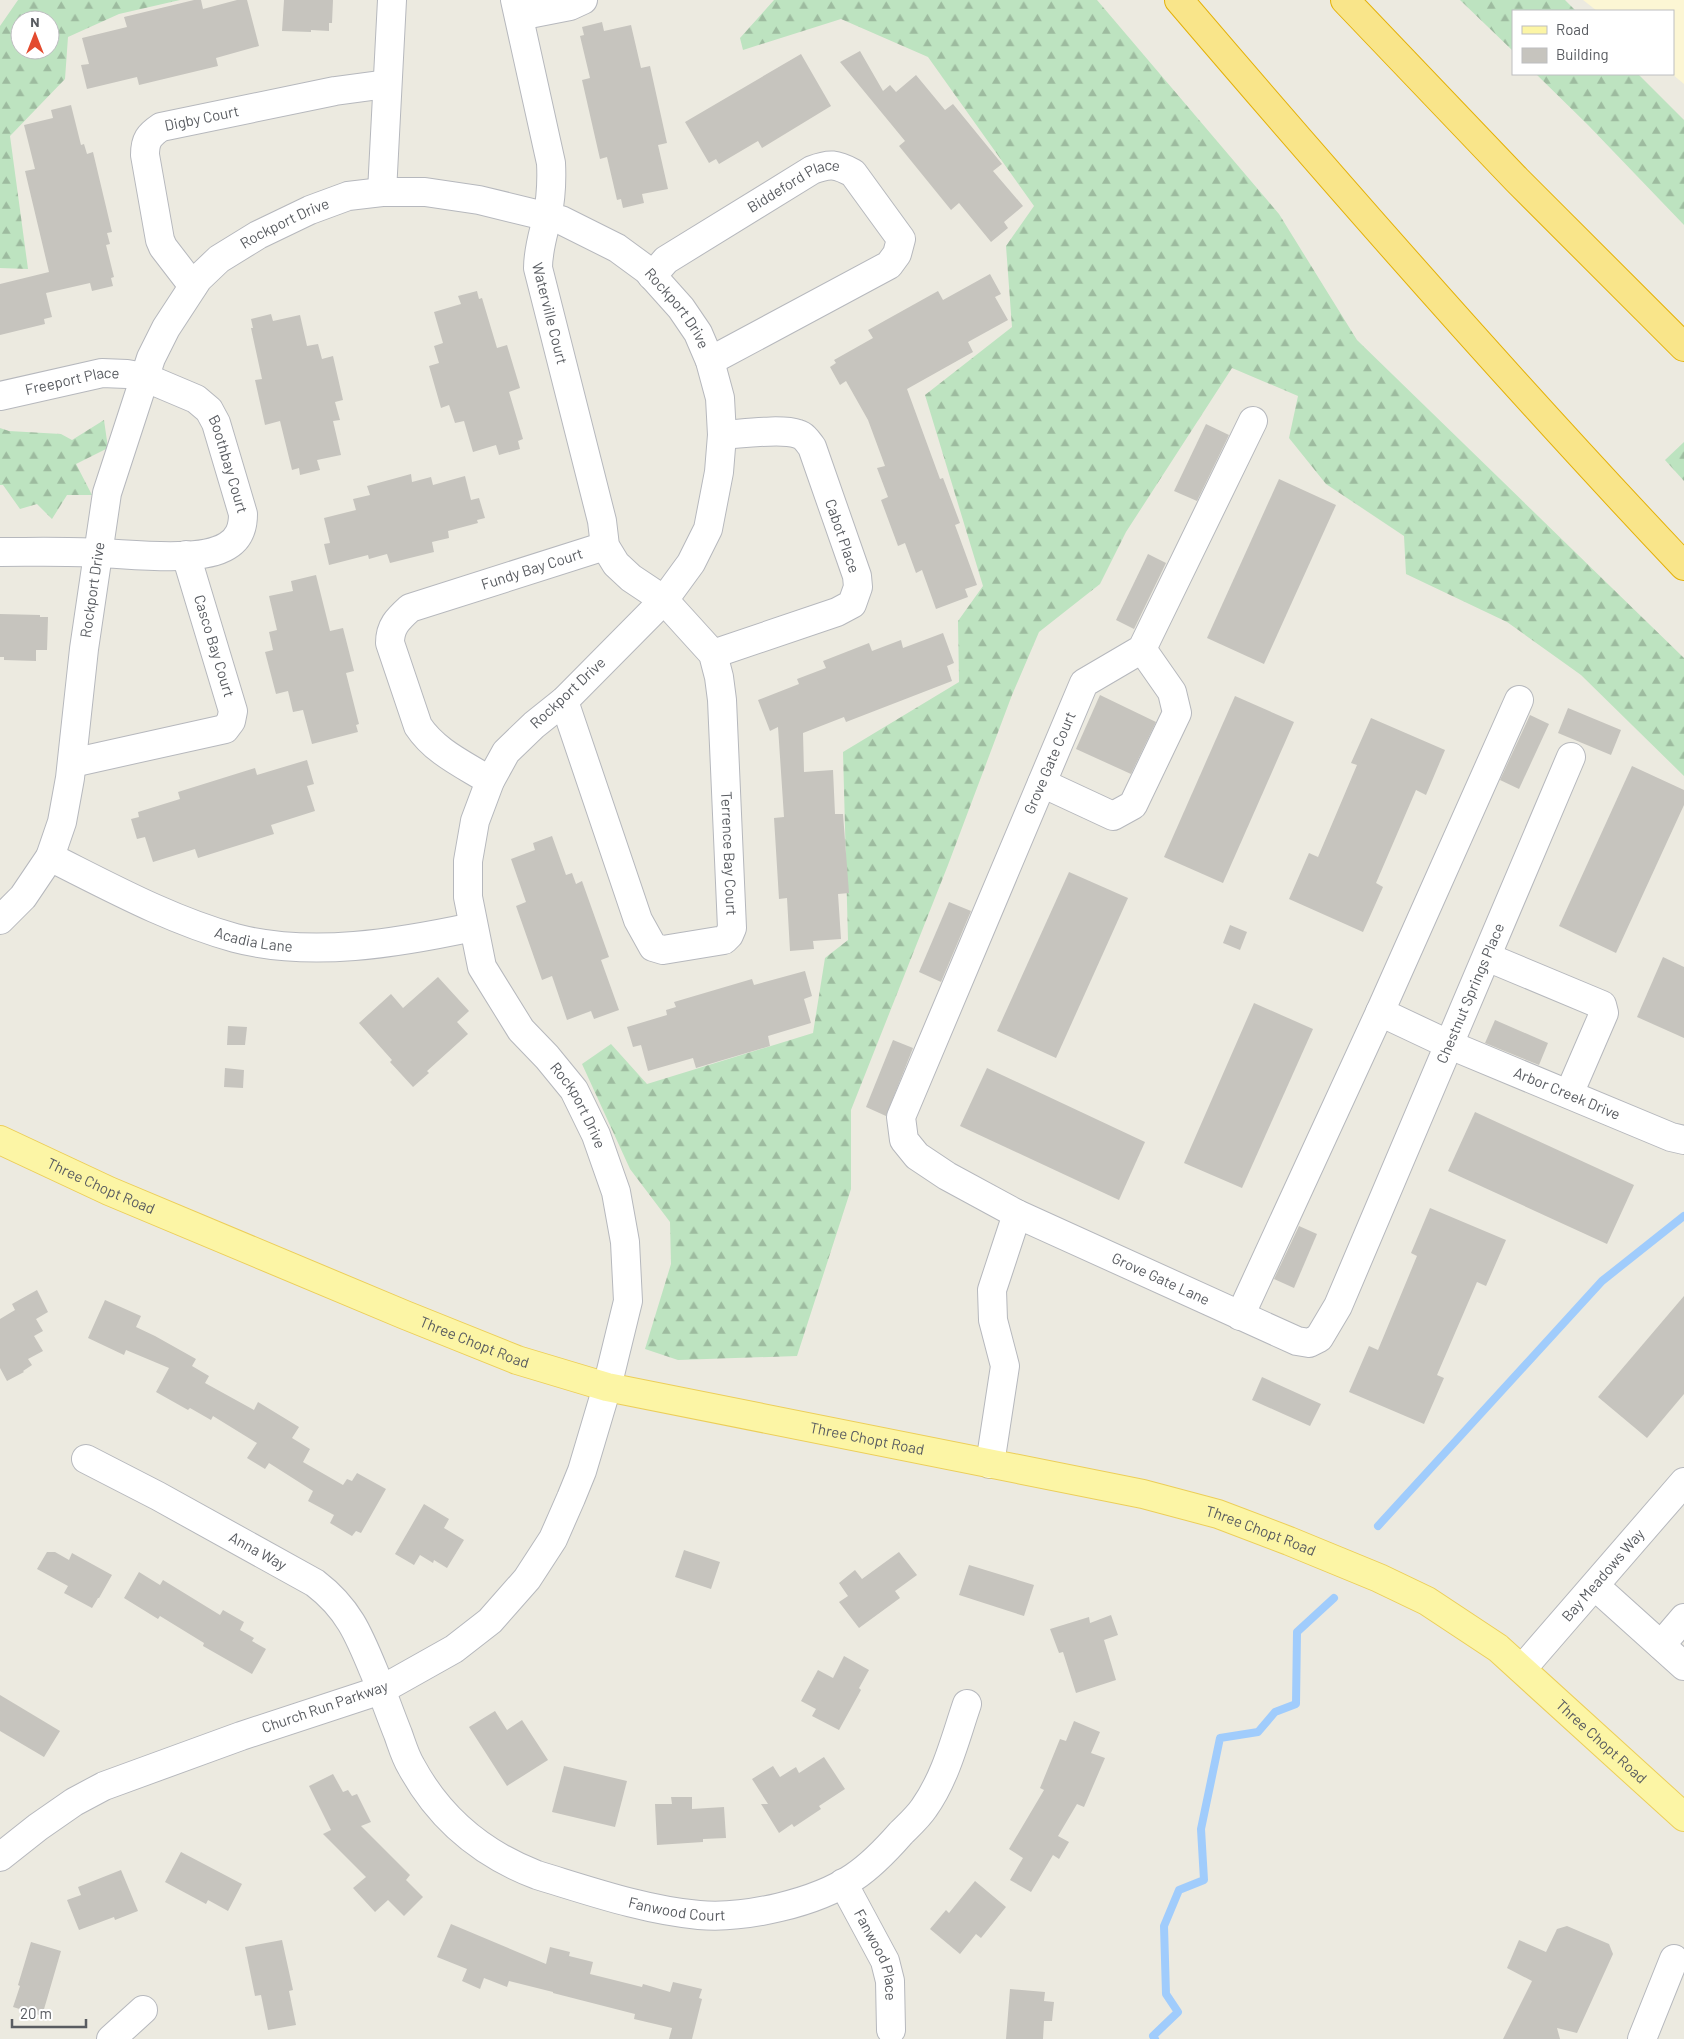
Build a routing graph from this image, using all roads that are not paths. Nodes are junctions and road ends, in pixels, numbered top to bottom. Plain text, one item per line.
1 (392, 0) edge
2 (583, 0) edge
3 (1179, 0) edge
4 (1346, 0) edge
5 (1368, 0) edge
6 (517, 8) edge
7 (387, 84) junction
8 (1449, 110) junction
9 (382, 192) junction
10 (548, 217) junction
11 (652, 276) junction
12 (194, 286) junction
13 (1684, 347) edge
14 (710, 360) junction
15 (144, 377) junction
16 (0, 396) edge
17 (1253, 420) dead end
18 (722, 434) junction
19 (605, 546) junction
20 (0, 552) edge
21 (98, 552) junction
22 (186, 555) junction
23 (1684, 566) edge
24 (664, 600) junction
25 (1142, 649) junction
26 (713, 654) junction
27 (564, 700) junction
28 (1519, 700) dead end
29 (1571, 757) dead end
30 (72, 763) junction
31 (490, 781) junction
32 (1042, 783) junction
33 (50, 857) junction
34 (0, 920) edge
35 (473, 928) junction
36 (1487, 957) junction
37 (1380, 1012) junction
38 (1450, 1045) junction
39 (1569, 1094) junction
40 (0, 1140) edge
41 (904, 1140) joint
42 (1684, 1140) edge
43 (1017, 1214) junction
44 (1370, 1230) joint
45 (1240, 1316) junction
46 (607, 1388) junction
47 (86, 1459) dead end
48 (990, 1464) junction
49 (1684, 1482) edge
50 (1594, 1586) junction
51 (1684, 1618) edge
52 (1661, 1645) junction
53 (1684, 1666) edge
54 (1522, 1669) junction
55 (381, 1690) junction
56 (967, 1704) dead end
57 (1684, 1818) edge
58 (7, 1842) edge
59 (843, 1883) junction
60 (1674, 1959) dead end
61 (143, 2010) dead end
62 (891, 2030) dead end
63 (112, 2039) edge
64 (1642, 2039) edge

1 - 7 street
2 - 6 street
3 - 23 highway
4 - 8 highway
5 - 8 highway
6 - 10 street, Waterville Court
7 - 9 street
7 - 12 street, Digby Court
8 - 13 highway
9 - 10 street, Rockport Drive
9 - 12 street, Rockport Drive
10 - 11 street, Rockport Drive
10 - 19 street, Waterville Court
11 - 14 street, Rockport Drive
11 - 14 street, Biddeford Place
12 - 15 street, Rockport Drive
14 - 18 street, Rockport Drive
15 - 16 street, Freeport Place
15 - 21 street, Rockport Drive
15 - 22 street, Boothbay Court
17 - 25 street
18 - 24 street, Rockport Drive
18 - 26 street, Cabot Place
19 - 24 street, Waterville Court
19 - 31 street, Fundy Bay Court
20 - 21 street
21 - 22 street, Boothbay Court
21 - 30 street, Rockport Drive
22 - 30 street, Casco Bay Court
24 - 26 street, Terrence Bay Court
24 - 27 street, Rockport Drive
25 - 32 street, Grove Gate Court
25 - 32 street
26 - 27 street, Terrence Bay Court
27 - 31 street, Rockport Drive
28 - 37 street
29 - 36 street, Chestnut Springs Place
30 - 33 street, Rockport Drive
31 - 35 street, Rockport Drive
32 - 41 street, Grove Gate Court
33 - 34 street, Rockport Drive
33 - 35 street, Acadia Lane
35 - 46 street, Rockport Drive
36 - 38 street, Chestnut Springs Place
36 - 39 street
37 - 38 street, Arbor Creek Drive
37 - 45 street
38 - 39 street, Arbor Creek Drive
38 - 44 street, Chestnut Springs Place
39 - 42 street, Arbor Creek Drive
40 - 46 main road, Three Chopt Road
41 - 43 street, Grove Gate Lane
43 - 45 street, Grove Gate Lane
43 - 48 street
44 - 45 street, Grove Gate Lane
46 - 48 main road, Three Chopt Road
46 - 55 street, Church Run Parkway
47 - 55 street, Anna Way
48 - 54 main road, Three Chopt Road
49 - 50 street, Bay Meadows Way
50 - 52 street
50 - 54 street, Bay Meadows Way
51 - 52 street
52 - 53 street
54 - 57 main road, Three Chopt Road
55 - 58 street, Church Run Parkway
55 - 59 street, Fanwood Court
56 - 59 street, Fanwood Court
59 - 62 street, Fanwood Place
60 - 64 street
61 - 63 street

